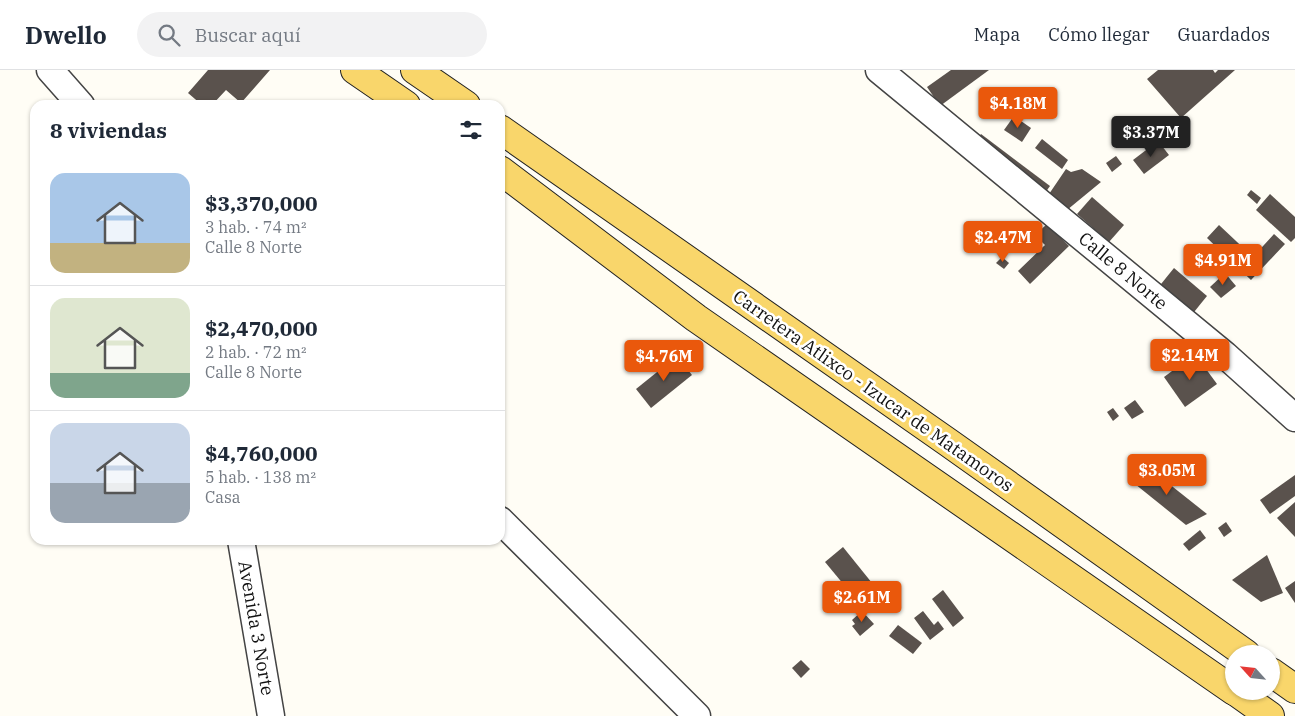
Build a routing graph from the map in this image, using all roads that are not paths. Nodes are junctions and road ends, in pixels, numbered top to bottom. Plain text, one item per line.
1 (50, 70) edge
2 (355, 70) edge
3 (415, 70) edge
4 (879, 70) edge
5 (77, 100) edge
6 (399, 100) edge
7 (459, 100) edge
8 (505, 133) edge
9 (505, 174) edge
10 (1295, 418) edge
11 (505, 525) edge
12 (242, 545) edge
13 (1233, 645) edge
14 (1280, 678) edge
15 (1225, 685) edge
16 (1295, 688) edge
17 (1247, 700) edge
18 (683, 710) edge
19 (272, 716) edge
20 (1270, 716) edge

1 - 5 street
2 - 6 main road
3 - 7 main road
4 - 10 street, Calle 8 Norte
8 - 13 main road, Carretera Atlixco - Izucar de Matamoros
9 - 15 main road
11 - 18 street
12 - 19 street, Avenida 3 Norte
14 - 16 main road
17 - 20 main road

